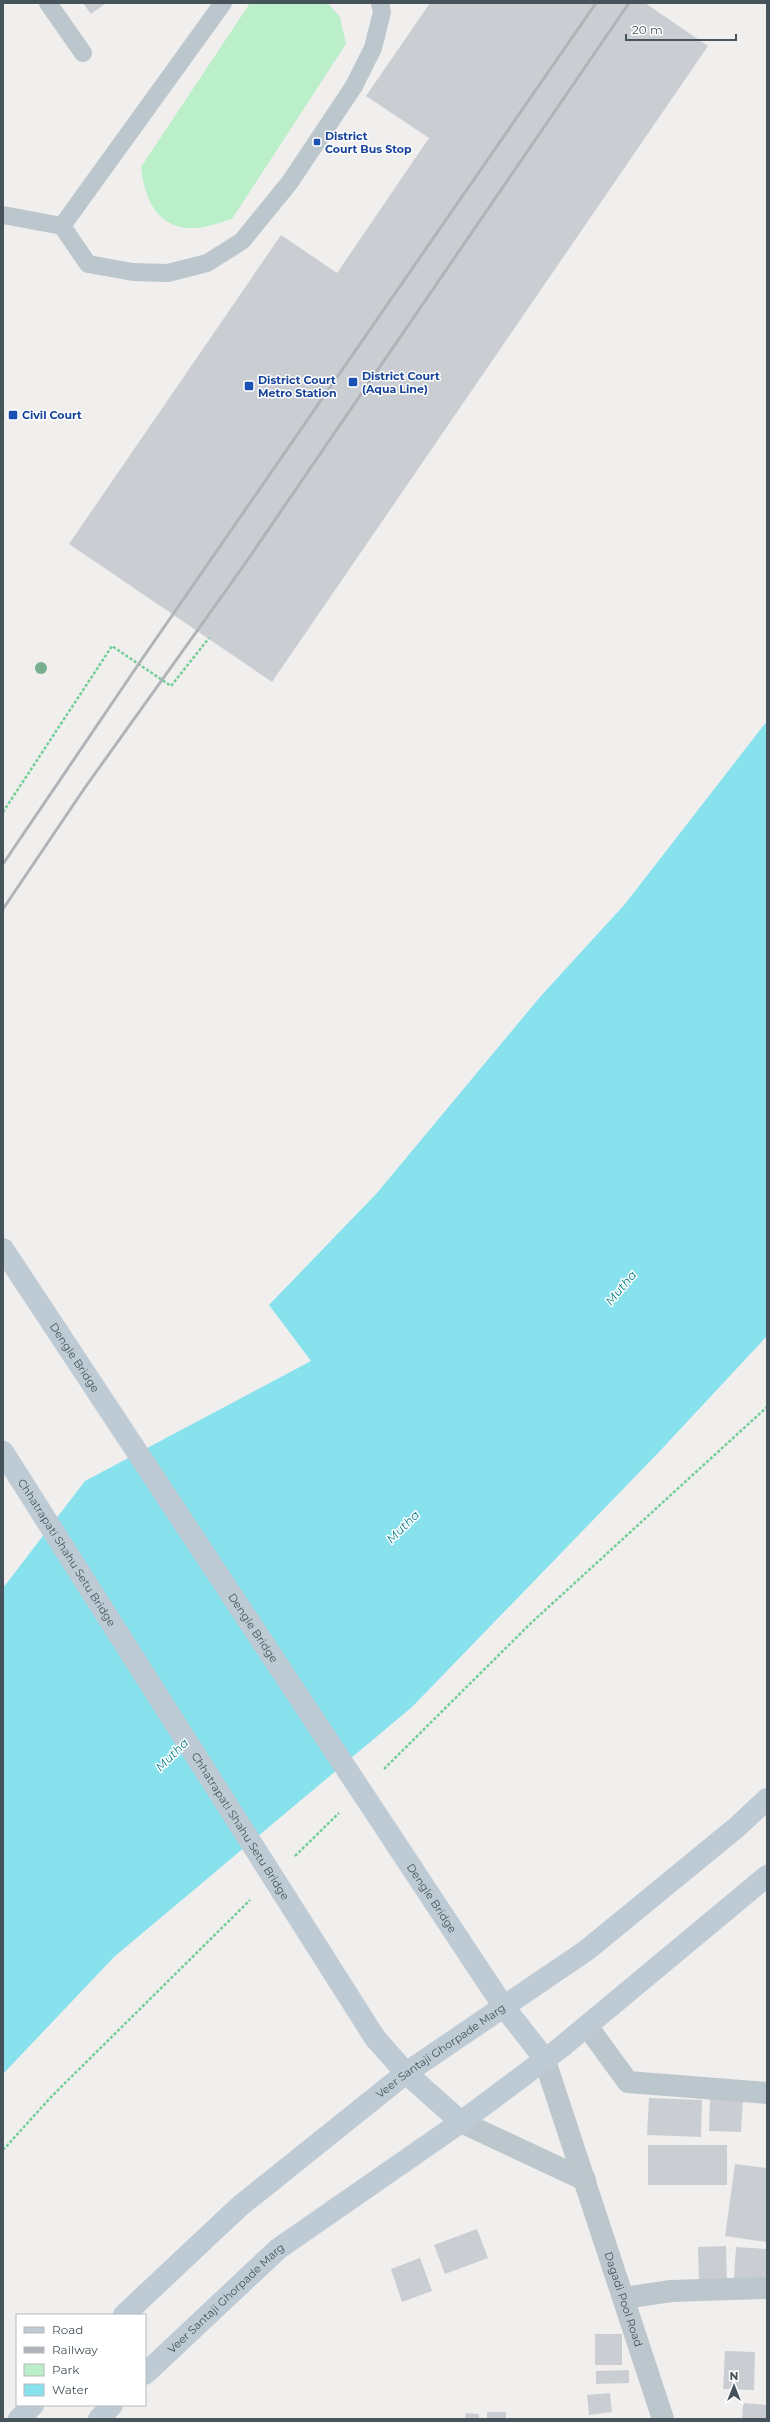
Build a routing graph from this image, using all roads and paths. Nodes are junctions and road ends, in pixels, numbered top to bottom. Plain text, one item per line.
1 (48, 3) edge
2 (223, 3) edge
3 (380, 3) edge
4 (83, 53) dead end
5 (3, 215) edge
6 (62, 226) junction
7 (208, 638) dead end
8 (3, 812) edge
9 (3, 1249) edge
10 (3, 1452) edge
11 (767, 1799) edge
12 (767, 1876) edge
13 (504, 2007) junction
14 (587, 2026) junction
15 (544, 2058) junction
16 (406, 2073) junction
17 (767, 2092) edge
18 (461, 2122) junction
19 (585, 2180) junction
20 (767, 2288) edge
21 (624, 2298) junction
22 (125, 2314) edge
23 (146, 2373) edge
24 (32, 2406) edge
25 (111, 2406) edge
26 (20, 2419) edge
27 (99, 2419) edge
28 (663, 2419) edge

1 - 4 lane
2 - 6 lane
3 - 6 lane
5 - 6 lane
7 - 8 path
9 - 13 main road, Dengle Bridge, bridge
10 - 16 main road, Chhatrapati Shahu Setu Bridge, bridge
11 - 13 main road, Veer Santaji Ghorpade Marg
12 - 14 main road, Veer Santaji Ghorpade Marg
13 - 15 main road, Dengle Bridge
13 - 16 main road, Veer Santaji Ghorpade Marg
14 - 15 main road, Veer Santaji Ghorpade Marg
14 - 17 street
15 - 18 main road, Veer Santaji Ghorpade Marg
15 - 19 street, Dagadi Pool Road
16 - 18 main road, Chhatrapati Shahu Setu Bridge
16 - 22 main road, Veer Santaji Ghorpade Marg
18 - 19 street
18 - 23 main road, Veer Santaji Ghorpade Marg
19 - 21 street, Dagadi Pool Road
20 - 21 street
21 - 28 street, Dagadi Pool Road
24 - 26 main road
25 - 27 main road

